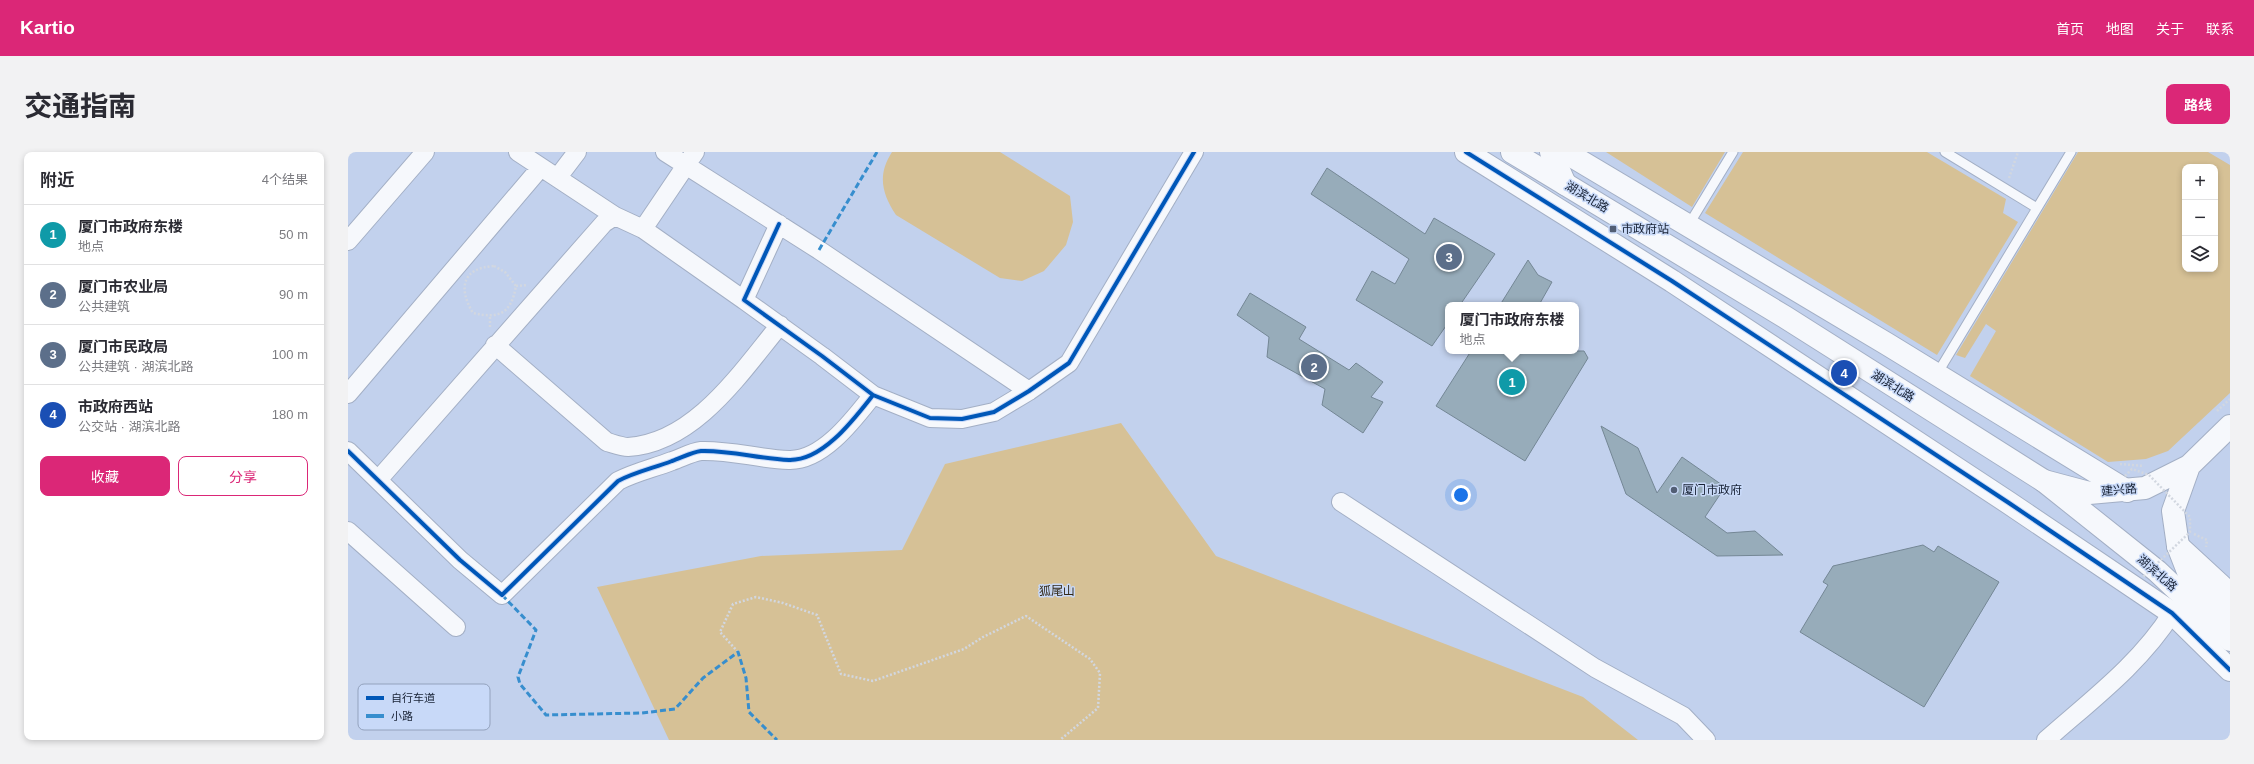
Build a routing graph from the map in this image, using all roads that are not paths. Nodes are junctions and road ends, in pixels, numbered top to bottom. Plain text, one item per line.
1 (425, 152) edge
2 (518, 152) edge
3 (577, 152) edge
4 (666, 152) edge
5 (1194, 152) edge
6 (1466, 152) edge
7 (1512, 152) edge
8 (1552, 152) edge
9 (1565, 152) edge
10 (1733, 152) edge
11 (1946, 152) edge
12 (2070, 152) edge
13 (690, 159) edge
14 (541, 167) junction
15 (558, 177) junction
16 (1565, 184) junction
17 (2037, 208) junction
18 (616, 216) junction
19 (778, 224) junction
20 (1688, 226) junction
21 (643, 230) junction
22 (348, 241) edge
23 (744, 300) junction
24 (780, 326) junction
25 (495, 345) junction
26 (1936, 374) junction
27 (1029, 392) junction
28 (348, 394) edge
29 (873, 395) junction
30 (2222, 420) edge
31 (348, 451) edge
32 (2189, 466) junction
33 (378, 480) junction
34 (2044, 481) junction
35 (2126, 484) junction
36 (1341, 502) dead end
37 (348, 531) edge
38 (2178, 546) junction
39 (2192, 582) joint
40 (2230, 594) edge
41 (2172, 613) junction
42 (2230, 616) edge
43 (456, 627) dead end
44 (2230, 640) edge
45 (2230, 670) edge
46 (1706, 740) edge
47 (2046, 740) edge

1 - 22 street
2 - 14 street
3 - 15 street
4 - 13 street
5 - 27 street
6 - 41 street
7 - 16 street, 湖滨北路
8 - 16 street
9 - 20 street
10 - 20 lane
11 - 17 lane
12 - 17 lane
13 - 19 street
13 - 21 street
14 - 15 street
14 - 28 street
15 - 18 street
16 - 34 street, 湖滨北路
17 - 26 lane
18 - 21 street
18 - 25 street
19 - 23 street
19 - 27 street
20 - 26 street
21 - 23 street
23 - 24 street
24 - 25 street
24 - 29 street
25 - 33 street
26 - 35 street
27 - 29 street
29 - 33 street
30 - 32 street, 建兴路
31 - 33 street
32 - 35 street, 建兴路
32 - 38 street, 建兴路
34 - 35 street, 建兴路
34 - 44 street, 湖滨北路
36 - 46 street
37 - 43 street
38 - 39 street, 建兴路
38 - 40 street
39 - 42 street, 湖滨北路
41 - 45 street
41 - 47 street

